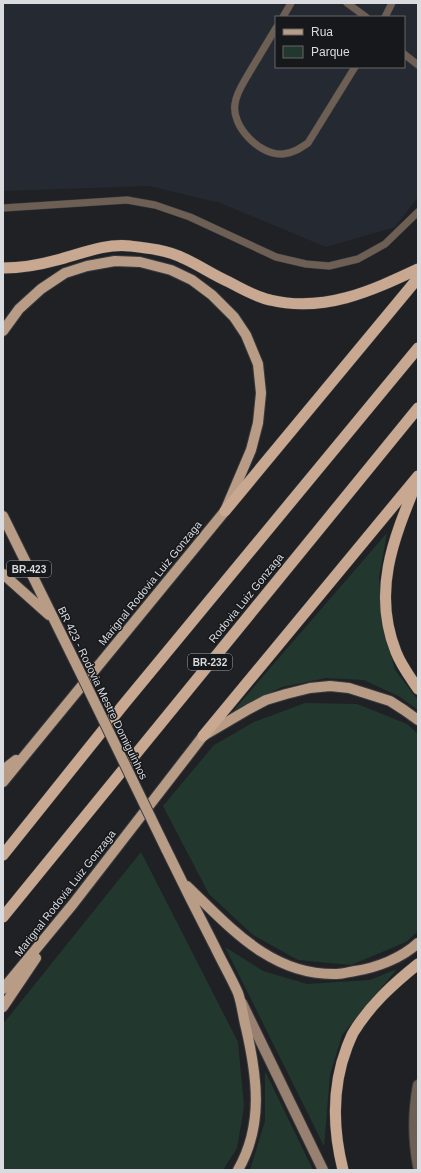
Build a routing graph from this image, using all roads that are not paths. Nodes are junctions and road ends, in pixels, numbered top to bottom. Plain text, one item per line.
1 (291, 3) edge
2 (347, 3) edge
3 (392, 3) edge
4 (284, 16) edge
5 (365, 16) edge
6 (386, 16) edge
7 (275, 30) edge
8 (405, 55) edge
9 (418, 65) edge
10 (354, 68) edge
11 (3, 208) edge
12 (418, 212) edge
13 (3, 268) edge
14 (418, 269) edge
15 (418, 278) edge
16 (3, 331) edge
17 (418, 348) edge
18 (418, 408) edge
19 (418, 477) edge
20 (225, 511) junction
21 (4, 516) edge
22 (3, 574) edge
23 (54, 619) junction
24 (418, 689) edge
25 (418, 720) edge
26 (203, 736) junction
27 (29, 750) junction
28 (3, 770) edge
29 (3, 782) edge
30 (3, 855) edge
31 (181, 881) junction
32 (73, 904) junction
33 (3, 917) edge
34 (418, 943) edge
35 (418, 964) edge
36 (3, 989) edge
37 (238, 994) junction
38 (3, 1008) edge
39 (418, 1085) edge
40 (418, 1166) edge
41 (238, 1170) edge
42 (323, 1170) edge
43 (343, 1170) edge

1 - 4 lane
2 - 5 lane
3 - 6 lane
7 - 10 lane
8 - 9 lane
11 - 12 lane
13 - 14 highway
15 - 20 highway
16 - 20 main road, Marignal Rodovia Luiz Gonzaga
17 - 30 highway
18 - 33 highway, Rodovia Luiz Gonzaga / BR-232
19 - 24 highway
19 - 26 highway
20 - 27 main road, Marignal Rodovia Luiz Gonzaga
21 - 23 main road, BR 423 - Rodovia Mestre Domiguinhos / BR-423
22 - 23 main road
23 - 31 main road, BR 423 - Rodovia Mestre Domiguinhos / BR-423, bridge
25 - 26 main road
26 - 32 main road, Marignal Rodovia Luiz Gonzaga
27 - 28 main road
27 - 29 main road, Marignal Rodovia Luiz Gonzaga
31 - 34 main road
31 - 37 main road, BR 423 - Rodovia Mestre Domiguinhos
32 - 36 main road, Marignal Rodovia Luiz Gonzaga
32 - 38 main road
35 - 43 highway
37 - 41 main road, BR 423 - Rodovia Mestre Domiguinhos
37 - 42 main road
39 - 40 street

